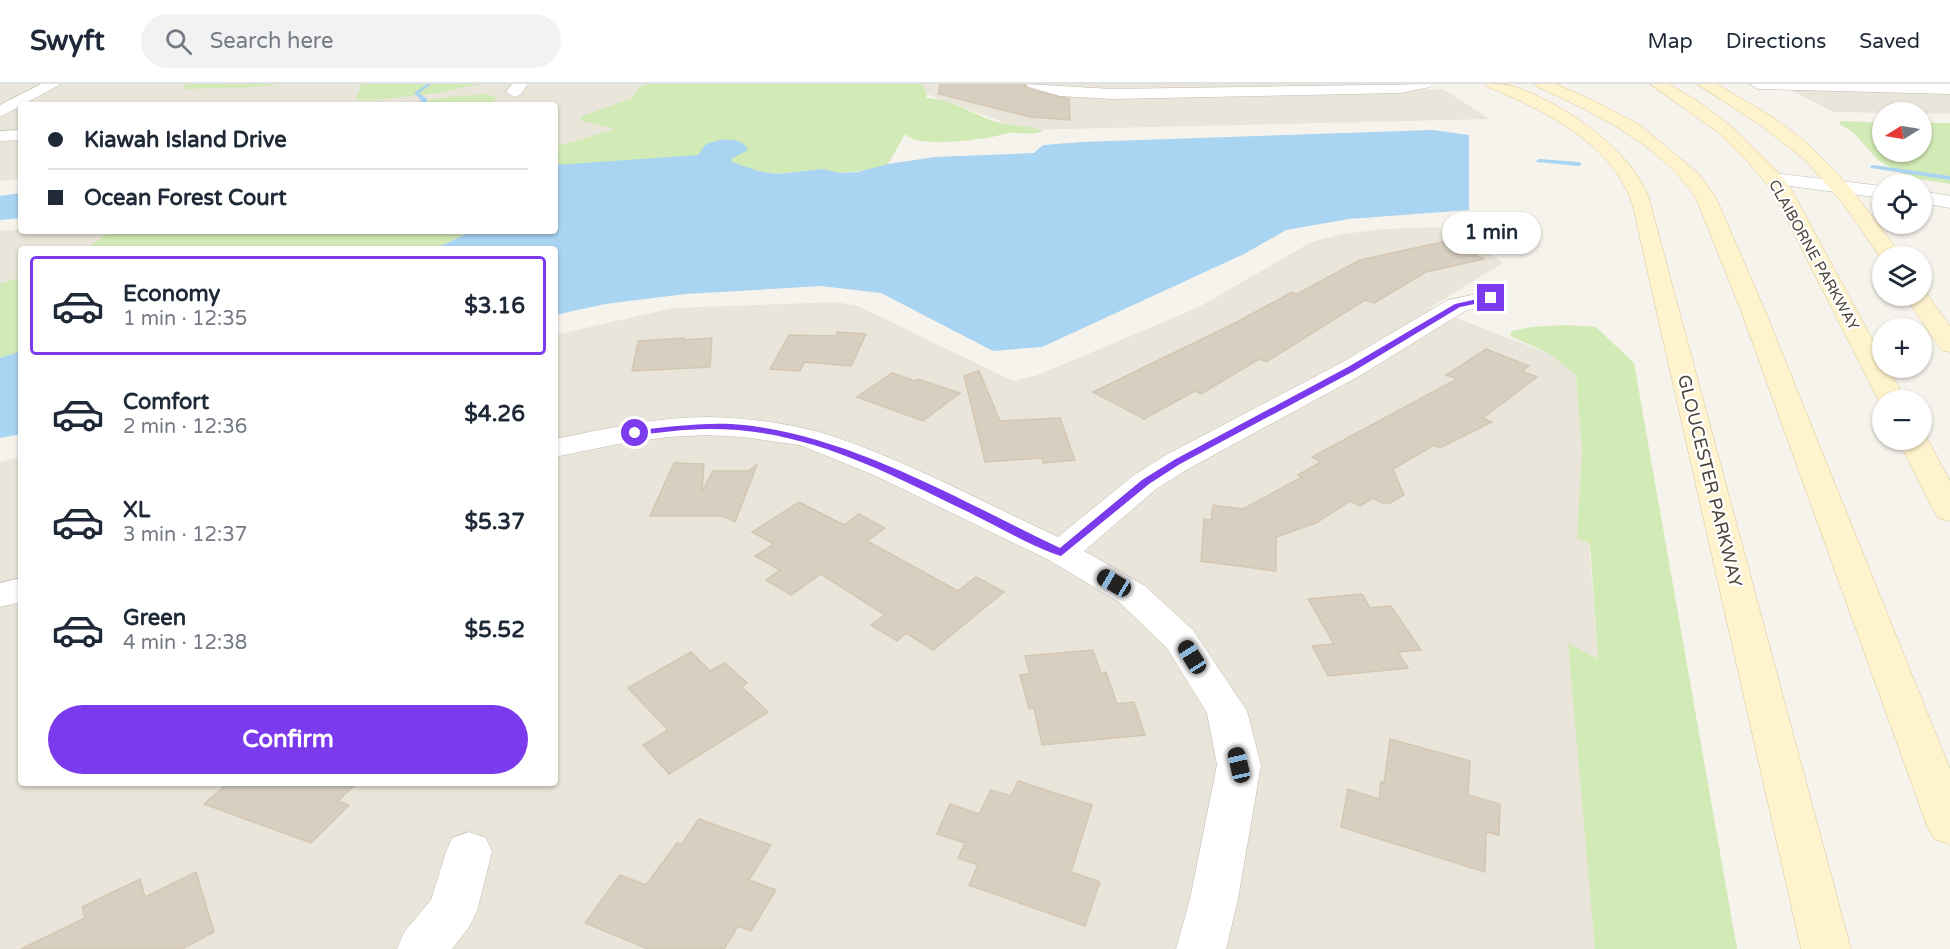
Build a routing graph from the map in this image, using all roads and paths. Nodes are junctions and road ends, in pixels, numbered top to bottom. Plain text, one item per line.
1 (53, 84) edge
2 (1034, 84) edge
3 (1425, 84) edge
4 (1493, 84) edge
5 (1543, 84) edge
6 (1658, 84) edge
7 (1705, 84) edge
8 (1756, 84) edge
9 (1950, 88) edge
10 (1783, 99) dead end
11 (18, 102) edge
12 (19, 102) edge
13 (0, 112) edge
14 (18, 135) edge
15 (0, 136) edge
16 (1777, 184) junction
17 (1842, 191) junction
18 (1872, 192) edge
19 (1872, 198) edge
20 (1932, 199) edge
21 (1950, 202) edge
22 (1932, 207) edge
23 (1950, 210) edge
24 (1884, 246) edge
25 (1491, 298) dead end
26 (1924, 306) edge
27 (1950, 344) edge
28 (1887, 390) edge
29 (558, 447) edge
30 (1917, 450) edge
31 (1950, 511) edge
32 (1061, 552) junction
33 (18, 591) edge
34 (0, 595) edge
35 (1950, 826) edge
36 (469, 852) dead end
37 (423, 949) edge
38 (1201, 949) edge
39 (1826, 949) edge

1 - 12 street
2 - 3 street
4 - 39 main road, GLOUCESTER PARKWAY
5 - 35 main road
6 - 16 main road, CLAIBORNE PARKWAY
7 - 17 main road
8 - 9 street
8 - 10 street
11 - 13 street
14 - 15 street
16 - 17 street
16 - 28 main road, CLAIBORNE PARKWAY
17 - 18 street
17 - 19 street
17 - 24 main road
20 - 21 street
22 - 23 street
25 - 32 street
26 - 27 main road
29 - 32 street
30 - 31 main road
32 - 38 street
33 - 34 street
36 - 37 street

